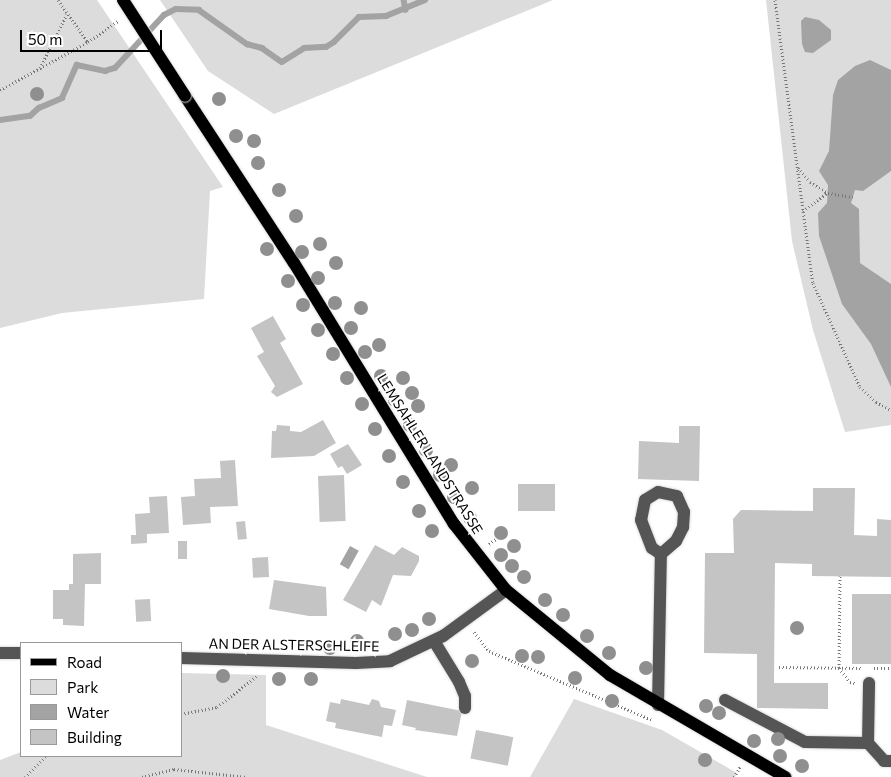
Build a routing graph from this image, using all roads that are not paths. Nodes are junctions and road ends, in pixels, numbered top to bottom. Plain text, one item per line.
1 (123, 0) edge
2 (661, 554) junction
3 (506, 590) junction
4 (434, 641) junction
5 (0, 653) edge
6 (20, 653) edge
7 (182, 658) edge
8 (869, 683) road end
9 (725, 700) dead end
10 (658, 705) junction
11 (465, 708) dead end
12 (868, 743) junction
13 (891, 761) edge
14 (785, 777) edge

1 - 3 main road, LEMSAHLER LANDSTRASSE, bridge
2 - 2 street
2 - 10 street
3 - 4 street, AN DER ALSTERSCHLEIFE
3 - 10 main road, LEMSAHLER LANDSTRASSE
4 - 7 street, AN DER ALSTERSCHLEIFE
4 - 11 street
5 - 6 street
8 - 12 street
9 - 12 street
10 - 14 main road, LEMSAHLER LANDSTRASSE
12 - 13 street

